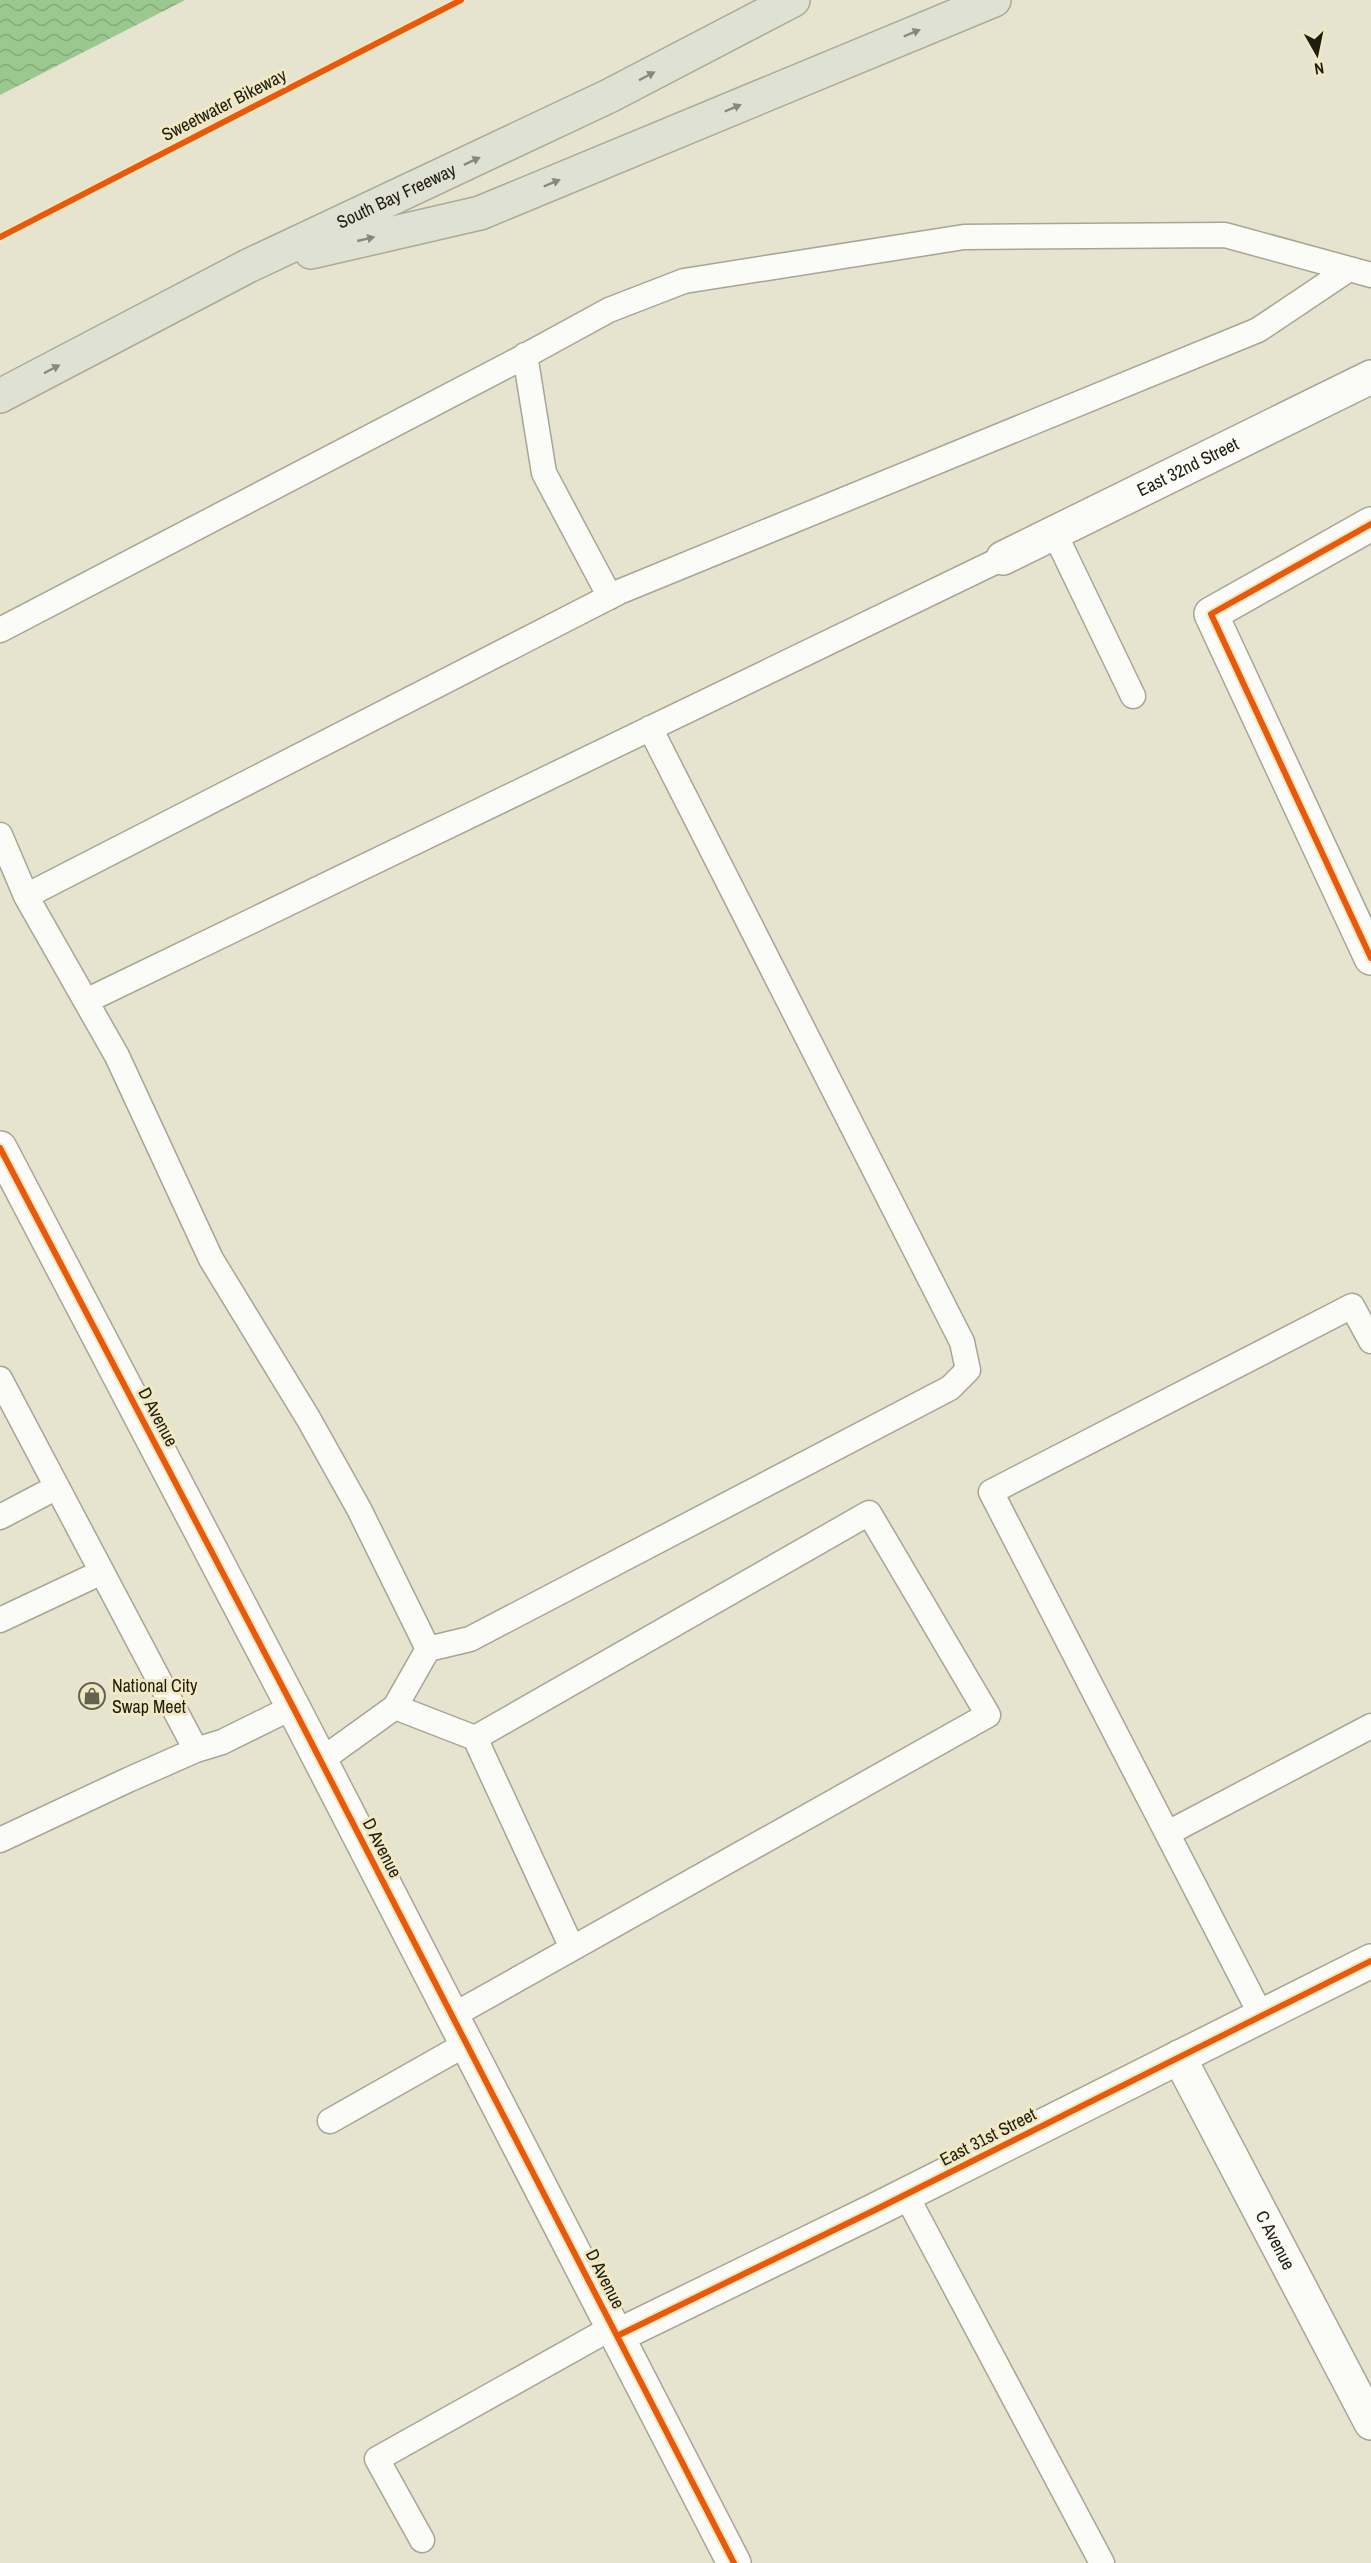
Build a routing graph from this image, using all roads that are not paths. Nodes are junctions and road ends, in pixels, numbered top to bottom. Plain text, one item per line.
1 (793, 0) edge
2 (994, 0) edge
3 (248, 266) junction
4 (1360, 272) edge
5 (525, 355) junction
6 (1371, 377) edge
7 (0, 396) edge
8 (1369, 529) edge
9 (1054, 532) junction
10 (1003, 558) joint
11 (610, 597) junction
12 (0, 630) edge
13 (1133, 696) dead end
14 (650, 728) junction
15 (0, 835) edge
16 (26, 896) junction
17 (1371, 958) edge
18 (86, 1001) junction
19 (0, 1148) edge
20 (1371, 1341) edge
21 (0, 1379) edge
22 (57, 1487) junction
23 (0, 1517) edge
24 (102, 1572) junction
25 (0, 1620) edge
26 (428, 1649) junction
27 (292, 1707) junction
28 (395, 1707) junction
29 (1371, 1726) edge
30 (475, 1738) junction
31 (196, 1750) junction
32 (320, 1761) junction
33 (1168, 1833) junction
34 (0, 1840) edge
35 (572, 1948) junction
36 (1371, 1961) edge
37 (1262, 2016) junction
38 (459, 2030) junction
39 (1179, 2057) junction
40 (330, 2121) dead end
41 (906, 2195) junction
42 (615, 2331) junction
43 (1371, 2423) edge
44 (422, 2540) dead end
45 (734, 2563) edge
46 (1102, 2563) edge

3 -> 1 highway, South Bay Freeway
3 -> 2 highway
7 -> 3 highway, South Bay Freeway
4 - 5 lane
4 - 11 lane
5 - 11 lane
5 - 12 lane
6 - 9 street, East 32nd Street
8 - 17 street
9 - 10 street, East 32nd Street
9 - 13 lane
10 - 14 lane
11 - 16 lane
14 - 18 lane
14 - 26 lane
15 - 16 lane
16 - 18 lane
18 - 26 lane
19 - 27 street, D Avenue
20 - 33 lane
21 - 22 lane
22 - 23 lane
22 - 24 lane
24 - 25 lane
24 - 31 lane
26 - 28 lane
27 - 31 lane
27 - 32 street, D Avenue
28 - 30 lane
28 - 32 lane
29 - 33 lane
30 - 35 lane
30 - 35 lane
31 - 34 lane
32 - 38 street, D Avenue
33 - 37 lane
35 - 38 lane
36 - 37 street, East 31st Street
37 - 39 street, East 31st Street
38 - 40 lane
38 - 42 street, D Avenue
39 - 41 street, East 31st Street
39 - 43 street, C Avenue
41 - 42 street, East 31st Street
41 - 46 lane
42 - 44 lane
42 - 45 street, D Avenue

